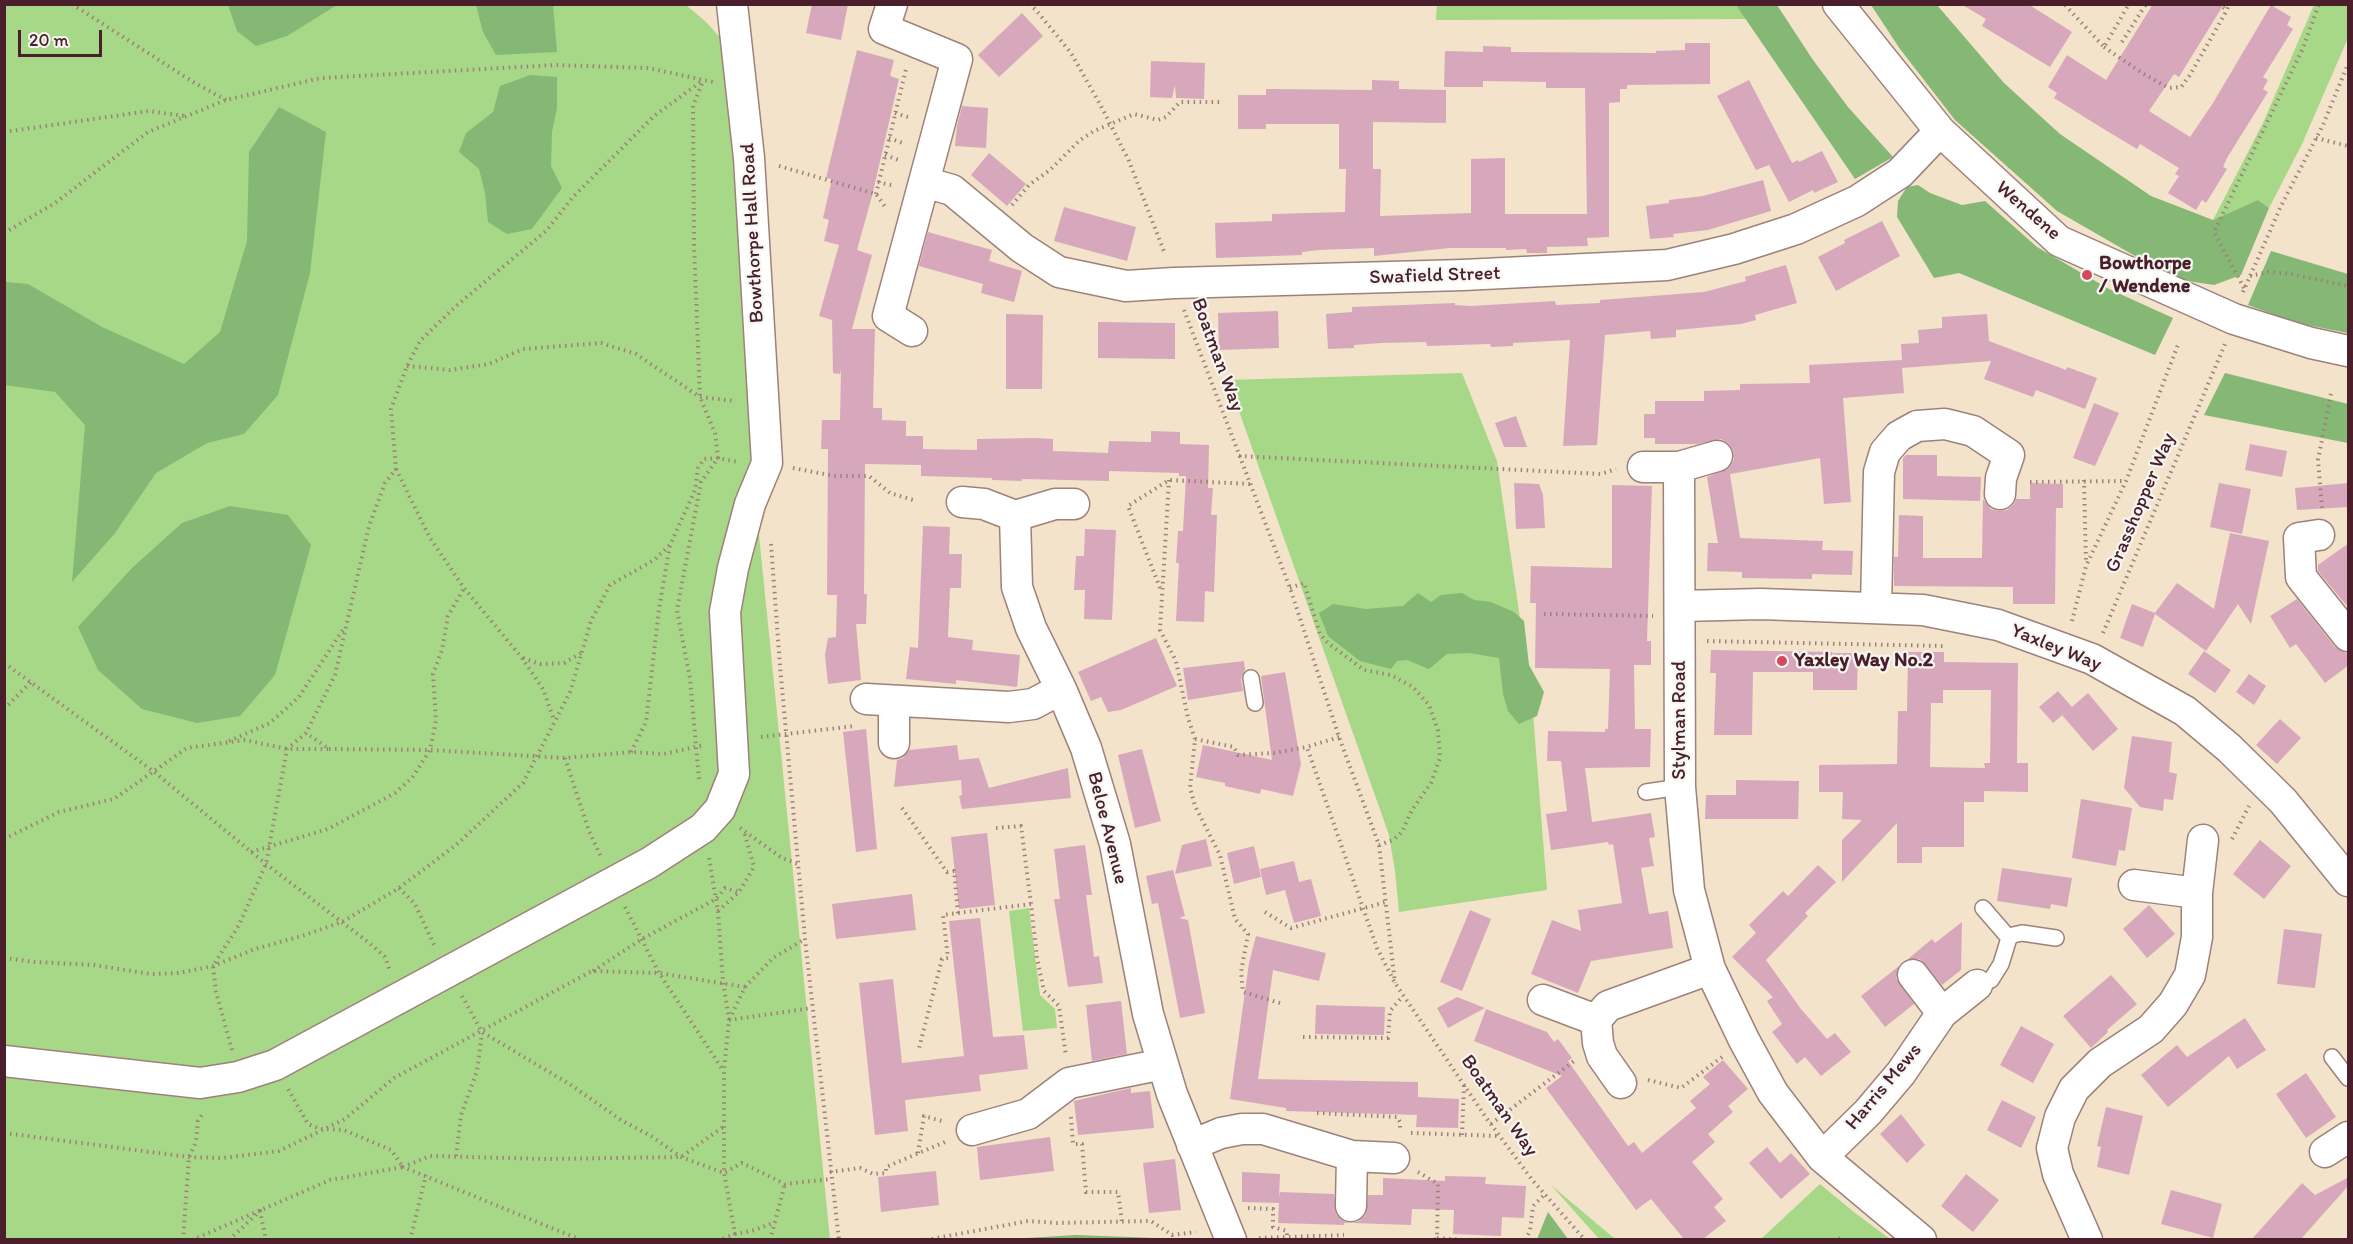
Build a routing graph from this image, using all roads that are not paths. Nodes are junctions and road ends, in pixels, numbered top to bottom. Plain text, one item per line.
1 (732, 4) edge
2 (892, 4) edge
3 (1838, 4) edge
4 (1940, 131) junction
5 (924, 182) junction
6 (912, 331) dead end
7 (2349, 351) edge
8 (1717, 456) dead end
9 (1678, 467) junction
10 (2009, 467) road end
11 (1643, 468) dead end
12 (962, 502) dead end
13 (1074, 504) dead end
14 (1015, 516) junction
15 (2298, 536) road end
16 (1876, 607) junction
17 (1680, 621) junction
18 (2349, 636) edge
19 (1251, 678) dead end
20 (1061, 689) junction
21 (1255, 703) dead end
22 (894, 743) dead end
23 (1680, 787) junction
24 (1646, 792) dead end
25 (2202, 848) road end
26 (2349, 881) edge
27 (2134, 885) dead end
28 (2197, 893) junction
29 (1983, 908) dead end
30 (2009, 938) junction
31 (2056, 938) dead end
32 (1710, 969) junction
33 (1913, 975) dead end
34 (1977, 985) joint
35 (1543, 1000) dead end
36 (1942, 1013) junction
37 (1597, 1032) junction
38 (2332, 1057) dead end
39 (4, 1061) edge
40 (1163, 1064) junction
41 (2349, 1078) edge
42 (1621, 1083) road end
43 (972, 1130) road end
44 (1192, 1145) junction
45 (1352, 1156) junction
46 (1822, 1157) junction
47 (1394, 1158) road end
48 (1351, 1206) road end
49 (1227, 1230) edge
50 (1921, 1239) edge
51 (2086, 1239) edge

1 - 39 street, Bowthorpe Hall Road
2 - 5 street
3 - 4 street, Wendene
4 - 5 street, Swafield Street
4 - 7 street, Wendene
5 - 6 street
8 - 9 street
9 - 11 street
9 - 17 street, Stylman Road
10 - 16 street
12 - 14 street
13 - 14 street
14 - 20 street, Beloe Avenue
15 - 18 street
16 - 17 street, Yaxley Way
16 - 26 street, Yaxley Way
17 - 23 street, Stylman Road
19 - 21 lane
20 - 22 street
20 - 40 street, Beloe Avenue
23 - 24 lane
23 - 32 street, Stylman Road
25 - 28 street
27 - 28 street
28 - 51 street
29 - 30 lane
30 - 31 lane
30 - 34 lane
32 - 37 street
32 - 46 street, Stylman Road
33 - 36 street
34 - 36 street, Harris Mews
35 - 37 street
36 - 46 street, Harris Mews
37 - 42 street
38 - 41 lane
40 - 43 street
40 - 44 street, Beloe Avenue
44 - 45 street
44 - 49 street, Beloe Avenue
45 - 47 street
45 - 48 street
46 - 50 street, Stylman Road

